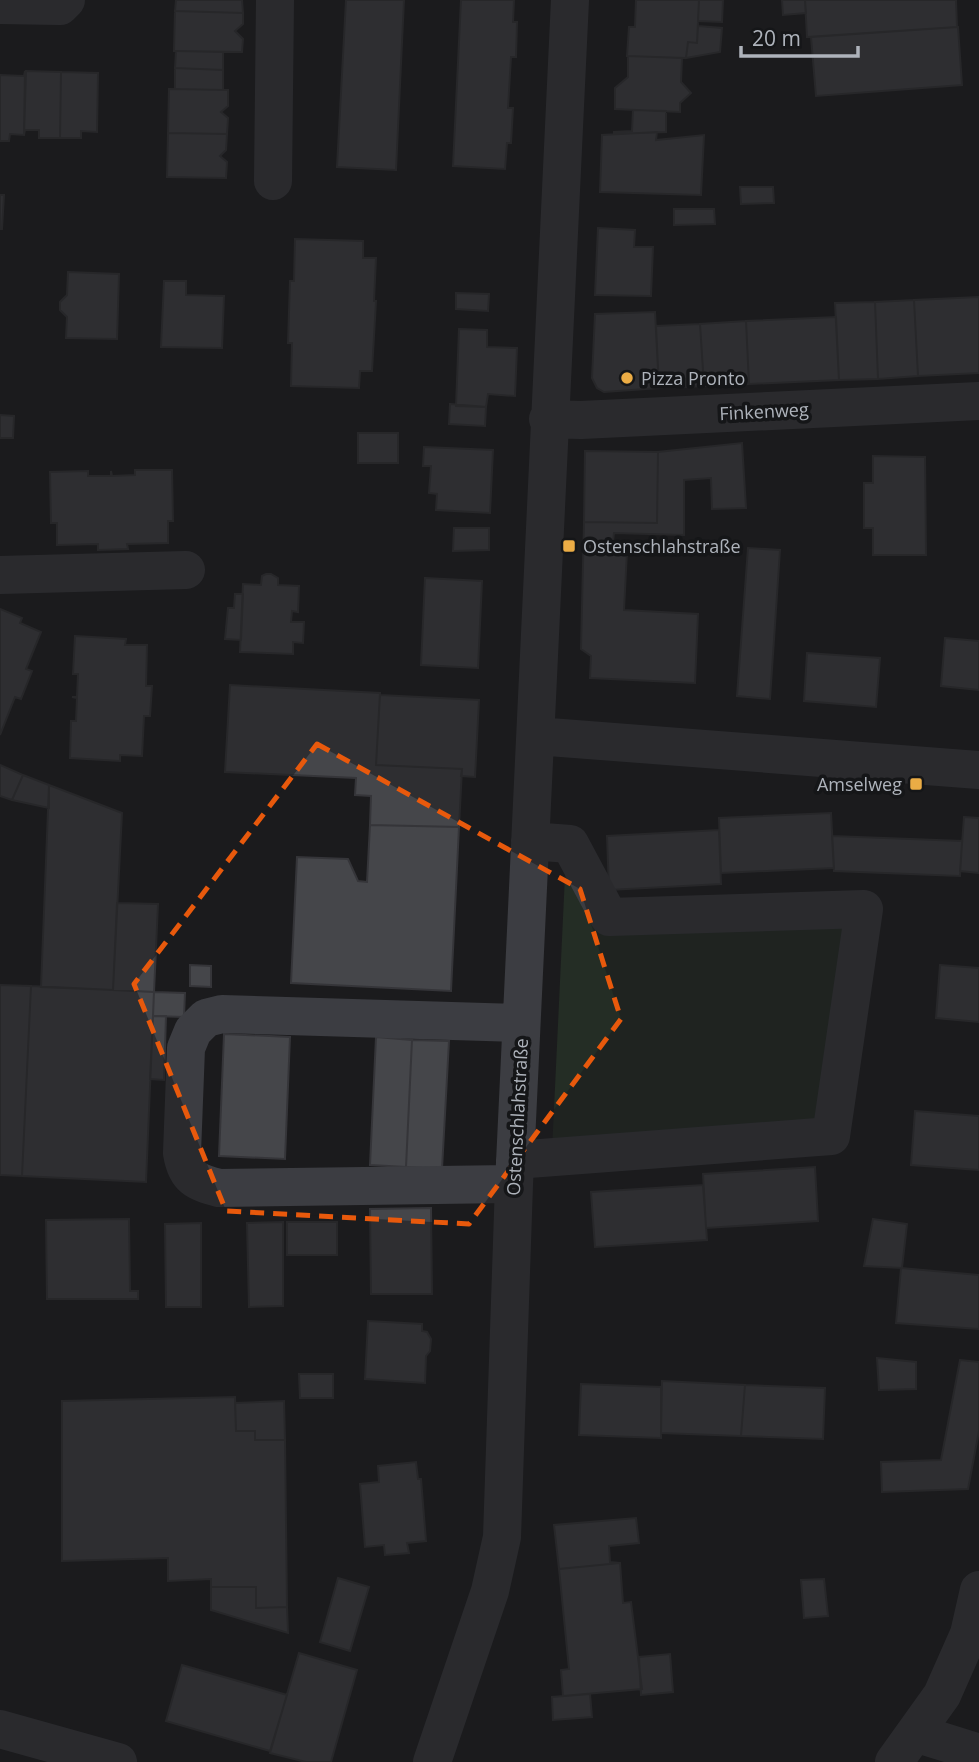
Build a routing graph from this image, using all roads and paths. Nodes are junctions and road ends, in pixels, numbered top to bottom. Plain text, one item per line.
1 (66, 0) edge
2 (275, 0) edge
3 (570, 0) edge
4 (0, 5) edge
5 (273, 181) dead end
6 (979, 401) edge
7 (548, 419) junction
8 (186, 570) dead end
9 (0, 575) edge
10 (536, 736) junction
11 (979, 770) edge
12 (530, 841) junction
13 (522, 1023) junction
14 (514, 1172) junction
15 (979, 1590) edge
16 (0, 1729) edge
17 (904, 1748) edge
18 (979, 1753) edge
19 (118, 1762) edge
20 (432, 1762) edge

1 - 4 street
2 - 5 street
3 - 7 street, Ostenschlahstraße
6 - 7 street, Finkenweg
7 - 10 street, Ostenschlahstraße
8 - 9 street
10 - 11 street
10 - 12 street, Ostenschlahstraße
12 - 13 street, Ostenschlahstraße
12 - 14 street
13 - 14 street, Ostenschlahstraße
13 - 14 street
14 - 20 street, Ostenschlahstraße
15 - 17 street
16 - 19 street
17 - 18 street

